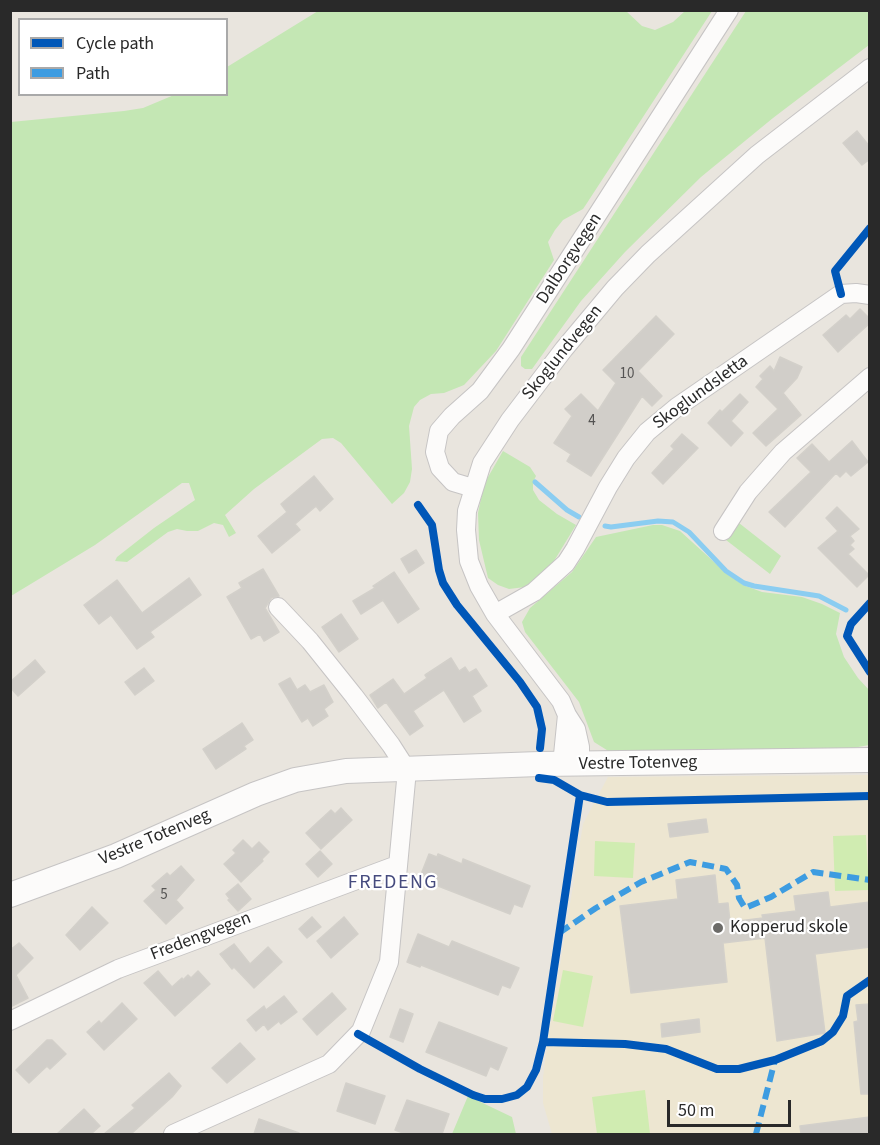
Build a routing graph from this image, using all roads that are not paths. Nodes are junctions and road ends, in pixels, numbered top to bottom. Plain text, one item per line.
1 (729, 10) edge
2 (870, 68) edge
3 (870, 295) edge
4 (870, 377) edge
5 (473, 488) junction
6 (723, 531) dead end
7 (278, 607) dead end
8 (495, 614) junction
9 (870, 760) edge
10 (571, 765) junction
11 (407, 770) junction
12 (397, 865) junction
13 (10, 895) edge
14 (10, 1021) edge
15 (173, 1134) edge

1 - 5 street, Dalborgvegen
2 - 5 street, Skoglundvegen
3 - 8 street, Skoglundsletta
4 - 6 street
5 - 8 street, Skoglundvegen
7 - 11 street
8 - 10 street, Skoglundvegen
9 - 10 street, Vestre Totenveg
10 - 11 street, Vestre Totenveg
11 - 12 street
11 - 13 street, Vestre Totenveg
12 - 14 street, Fredengvegen
12 - 15 street

